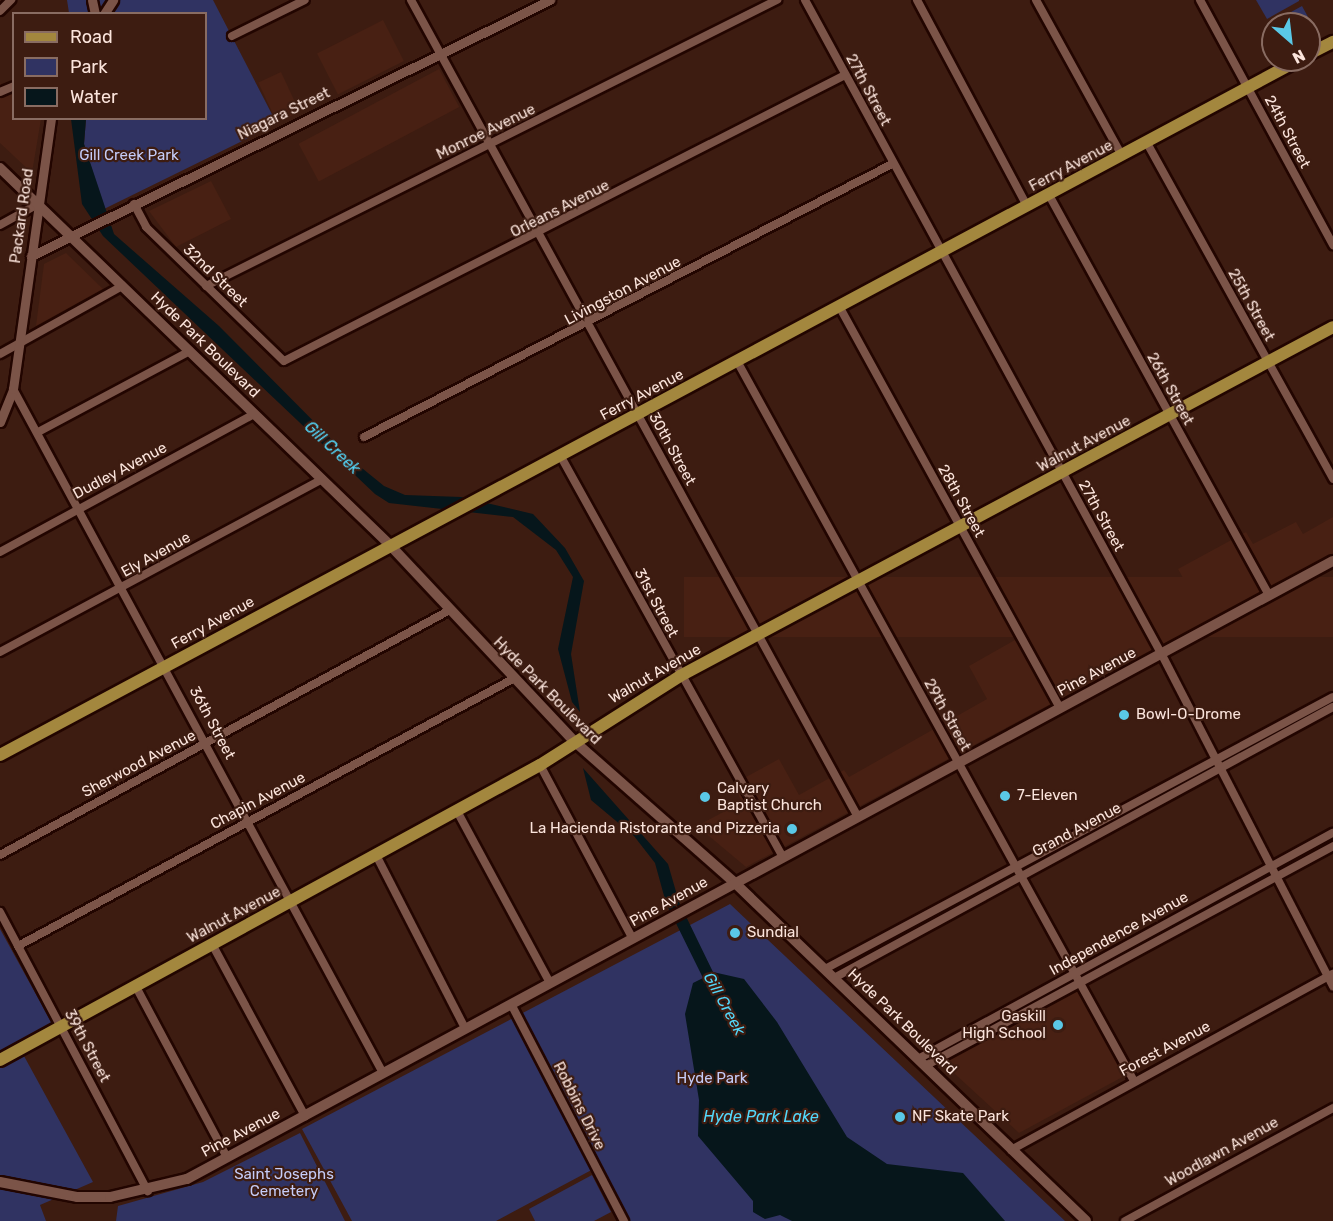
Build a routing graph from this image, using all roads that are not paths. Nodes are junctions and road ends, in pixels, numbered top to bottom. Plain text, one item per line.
1 (11, 0) edge
2 (305, 0) edge
3 (411, 0) edge
4 (550, 0) edge
5 (777, 0) edge
6 (805, 0) edge
7 (917, 0) edge
8 (1036, 0) edge
9 (1200, 0) edge
10 (0, 11) edge
11 (232, 36) dead end
12 (439, 55) junction
13 (1276, 72) edge
14 (845, 75) junction
15 (1248, 87) junction
16 (51, 120) edge
17 (1147, 143) junction
18 (489, 146) junction
19 (1122, 156) junction
20 (892, 164) junction
21 (0, 168) edge
22 (1049, 195) junction
23 (38, 204) junction
24 (134, 204) junction
25 (1027, 206) junction
26 (0, 225) edge
27 (71, 235) junction
28 (538, 235) junction
29 (1333, 245) edge
30 (940, 253) junction
31 (31, 256) junction
32 (122, 285) junction
33 (206, 286) junction
34 (839, 306) junction
35 (588, 325) junction
36 (1333, 327) edge
37 (19, 343) junction
38 (190, 351) junction
39 (0, 354) edge
40 (284, 361) joint
41 (737, 361) junction
42 (1268, 362) junction
43 (13, 388) junction
44 (254, 414) junction
45 (638, 414) junction
46 (1169, 415) junction
47 (0, 422) edge
48 (40, 431) junction
49 (364, 437) dead end
50 (560, 455) junction
51 (1062, 473) junction
52 (323, 479) junction
53 (1333, 479) edge
54 (80, 508) junction
55 (961, 527) junction
56 (389, 544) junction
57 (0, 552) edge
58 (1333, 561) edge
59 (859, 581) junction
60 (124, 588) junction
61 (1269, 596) junction
62 (448, 611) junction
63 (759, 634) junction
64 (0, 652) edge
65 (1162, 654) junction
66 (166, 666) junction
67 (680, 676) junction
68 (512, 680) junction
69 (1333, 697) edge
70 (1333, 707) edge
71 (1060, 708) junction
72 (574, 741) junction
73 (207, 743) junction
74 (0, 755) edge
75 (958, 763) junction
76 (1217, 764) junction
77 (540, 765) junction
78 (457, 811) junction
79 (858, 817) junction
80 (249, 821) junction
81 (1333, 833) edge
82 (1333, 846) edge
83 (0, 855) edge
84 (376, 855) junction
85 (783, 857) junction
86 (1016, 867) junction
87 (1271, 867) junction
88 (1021, 876) junction
89 (1276, 877) junction
90 (735, 883) junction
91 (292, 900) junction
92 (0, 912) edge
93 (633, 939) junction
94 (212, 944) junction
95 (18, 946) junction
96 (825, 969) junction
97 (1331, 975) edge
98 (1079, 976) junction
99 (834, 978) junction
100 (550, 983) junction
101 (135, 985) junction
102 (1333, 986) edge
103 (511, 1004) junction
104 (60, 1024) junction
105 (465, 1028) junction
106 (0, 1060) edge
107 (922, 1062) junction
108 (383, 1073) junction
109 (1134, 1081) junction
110 (1333, 1108) edge
111 (304, 1116) junction
112 (1011, 1150) junction
113 (227, 1157) junction
114 (0, 1182) edge
115 (149, 1192) junction
116 (624, 1221) edge
117 (1086, 1221) edge
118 (1125, 1221) edge

1 - 10 street
2 - 11 street
3 - 12 street, 30th Street
4 - 12 street, Niagara Street
5 - 18 street, Monroe Avenue
6 - 14 street, 27th Street
7 - 25 street
8 - 19 street
9 - 15 street, 24th Street
12 - 18 street, 30th Street
12 - 24 street, Niagara Street
13 - 15 main road, Ferry Avenue
14 - 20 street, 27th Street
14 - 28 street, Orleans Avenue
15 - 17 main road, Ferry Avenue
15 - 29 street, 24th Street
16 - 23 street, Packard Road
17 - 19 main road, Ferry Avenue
17 - 42 street, 25th Street
18 - 28 street, 30th Street
18 - 33 street, Monroe Avenue
19 - 22 main road, Ferry Avenue
20 - 30 street, 27th Street
20 - 35 street, Livingston Avenue
21 - 23 main road, Hyde Park Boulevard
22 - 25 main road, Ferry Avenue
22 - 46 street, 26th Street
23 - 26 street
23 - 27 main road, Hyde Park Boulevard
23 - 31 street, Packard Road
24 - 27 street, Niagara Street
24 - 33 street, 32nd Street
25 - 30 main road, Ferry Avenue
27 - 31 street, Niagara Street
27 - 32 main road, Hyde Park Boulevard
28 - 35 street, 30th Street
28 - 40 street, Orleans Avenue
30 - 34 main road, Ferry Avenue
30 - 51 street, 27th Street
31 - 37 street, Packard Road
32 - 37 street
32 - 38 main road, Hyde Park Boulevard
33 - 40 street, 32nd Street
34 - 41 main road, Ferry Avenue
34 - 55 street, 28th Street
35 - 45 street, 30th Street
35 - 49 street, Livingston Avenue
36 - 42 main road, Walnut Avenue
37 - 39 street
37 - 43 street, Packard Road
38 - 44 main road, Hyde Park Boulevard
38 - 48 street
41 - 45 main road, Ferry Avenue
41 - 59 street, 29th Street
42 - 46 main road, Walnut Avenue
42 - 53 street, 25th Street
43 - 47 street, Packard Road
43 - 48 street, 36th Street
44 - 52 main road, Hyde Park Boulevard
44 - 54 street, Dudley Avenue
45 - 50 main road, Ferry Avenue
45 - 63 street, 30th Street
46 - 51 main road, Walnut Avenue
46 - 61 street, 26th Street
48 - 54 street, 36th Street
50 - 56 main road, Ferry Avenue
50 - 67 street, 31st Street
51 - 55 main road, Walnut Avenue
51 - 65 street, 27th Street
52 - 56 main road, Hyde Park Boulevard
52 - 60 street, Ely Avenue
54 - 57 street, Dudley Avenue
54 - 60 street, 36th Street
55 - 59 main road, Walnut Avenue
55 - 71 street, 28th Street
56 - 62 main road, Hyde Park Boulevard
56 - 66 main road, Ferry Avenue
58 - 61 main road, Pine Avenue
59 - 63 main road, Walnut Avenue
59 - 75 street, 29th Street
60 - 64 street, Ely Avenue
60 - 66 street, 36th Street
61 - 65 main road, Pine Avenue
62 - 68 main road, Hyde Park Boulevard
62 - 73 street, Sherwood Avenue
63 - 67 main road, Walnut Avenue
63 - 79 street, 30th Street
65 - 71 main road, Pine Avenue
65 - 76 street, 27th Street
66 - 73 street, 36th Street
66 - 74 main road, Ferry Avenue
67 - 72 main road, Walnut Avenue
67 - 85 street, 31st Street
68 - 72 main road, Hyde Park Boulevard
68 - 80 street, Chapin Avenue
69 - 76 street
70 - 76 street, Grand Avenue
71 - 75 main road, Pine Avenue
72 - 77 main road, Walnut Avenue
72 - 90 main road, Hyde Park Boulevard
73 - 80 street, 36th Street
73 - 83 street, Sherwood Avenue
75 - 79 main road, Pine Avenue
75 - 86 street, 29th Street
76 - 86 street
76 - 87 street, 27th Street
76 - 88 street, Grand Avenue
77 - 78 main road, Walnut Avenue
77 - 93 street
78 - 84 main road, Walnut Avenue
78 - 100 street
79 - 85 main road, Pine Avenue
80 - 91 street, 36th Street
80 - 95 street, Chapin Avenue
81 - 87 street, Independence Avenue
82 - 89 street, Independence Avenue
84 - 91 main road, Walnut Avenue
84 - 105 street
85 - 90 main road, Pine Avenue
86 - 88 street, 29th Street
86 - 96 street
87 - 89 street, 27th Street
87 - 98 street, Independence Avenue
88 - 98 street, 29th Street
88 - 99 street, Grand Avenue
89 - 97 street, 27th Street
89 - 98 street, Independence Avenue
90 - 93 main road, Pine Avenue
90 - 96 main road, Hyde Park Boulevard
91 - 94 main road, Walnut Avenue
91 - 108 street, 36th Street
92 - 95 street, 39th Street
93 - 100 main road, Pine Avenue
94 - 101 main road, Walnut Avenue
94 - 111 street
95 - 104 street, 39th Street
96 - 99 main road, Hyde Park Boulevard
97 - 102 street, 27th Street
97 - 109 street, Forest Avenue
98 - 107 street, Independence Avenue
98 - 109 street, 29th Street
99 - 107 main road, Hyde Park Boulevard
100 - 103 main road, Pine Avenue
101 - 104 main road, Walnut Avenue
101 - 113 street
103 - 105 main road, Pine Avenue
103 - 116 street, Robbins Drive
104 - 106 main road, Walnut Avenue
104 - 115 street, 39th Street
105 - 108 main road, Pine Avenue
107 - 112 main road, Hyde Park Boulevard
108 - 111 main road, Pine Avenue
109 - 112 street, Forest Avenue
110 - 118 street, Woodlawn Avenue
111 - 113 main road, Pine Avenue
112 - 117 main road, Hyde Park Boulevard
113 - 115 main road, Pine Avenue
114 - 115 main road, Pine Avenue

